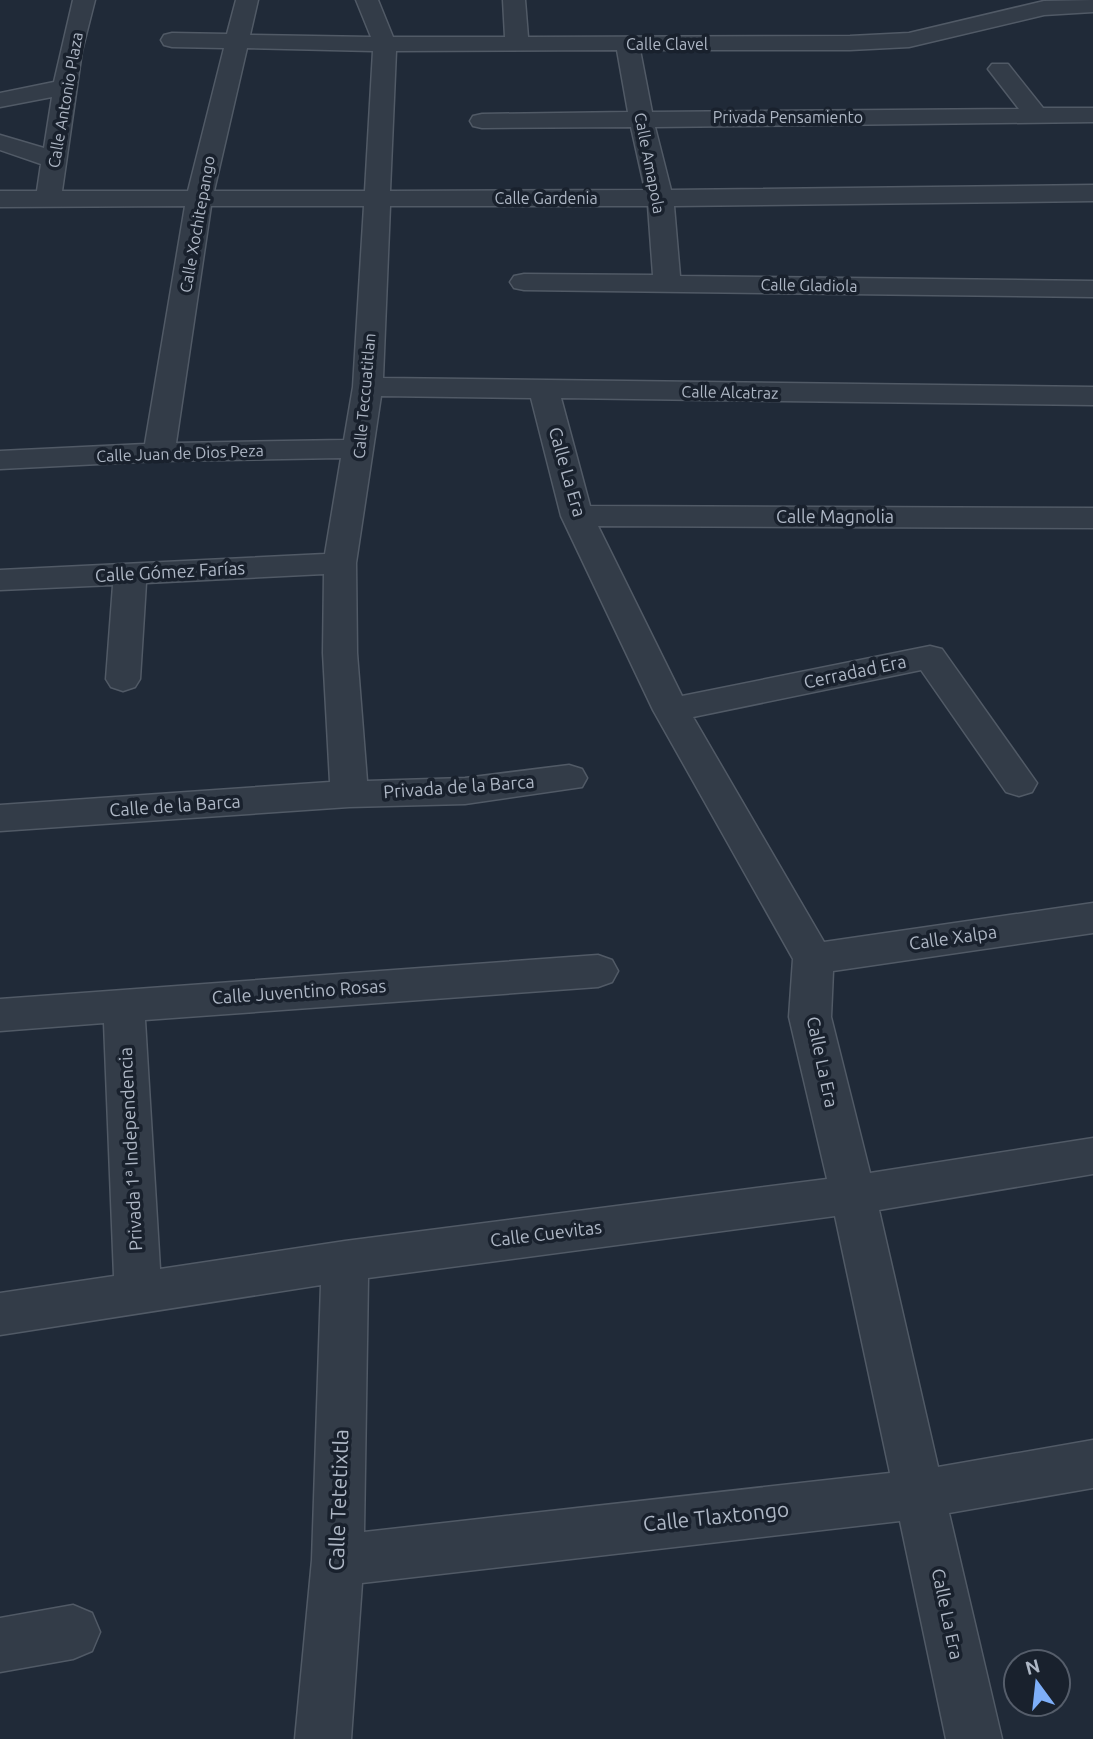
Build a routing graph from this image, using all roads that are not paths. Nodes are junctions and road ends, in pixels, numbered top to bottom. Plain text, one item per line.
1 (84, 0) edge
2 (247, 0) edge
3 (367, 0) edge
4 (514, 0) edge
5 (1093, 5) edge
6 (172, 40) dead end
7 (236, 40) junction
8 (385, 44) junction
9 (517, 44) junction
10 (627, 44) junction
11 (1000, 69) dead end
12 (67, 88) junction
13 (0, 100) edge
14 (1093, 115) edge
15 (1037, 116) junction
16 (640, 118) junction
17 (482, 121) dead end
18 (0, 142) edge
19 (55, 160) junction
20 (1093, 193) edge
21 (375, 198) junction
22 (660, 198) junction
23 (199, 199) junction
24 (48, 200) junction
25 (1, 202) edge
26 (524, 282) dead end
27 (667, 283) junction
28 (1093, 289) edge
29 (368, 387) junction
30 (544, 390) junction
31 (1093, 396) edge
32 (360, 449) junction
33 (159, 452) junction
34 (0, 460) edge
35 (577, 516) junction
36 (1093, 518) edge
37 (340, 563) junction
38 (130, 575) junction
39 (0, 580) edge
40 (123, 679) dead end
41 (671, 710) junction
42 (569, 778) dead end
43 (1019, 783) dead end
44 (349, 794) junction
45 (0, 818) edge
46 (1093, 918) edge
47 (813, 958) junction
48 (598, 971) dead end
49 (124, 1005) junction
50 (0, 1016) edge
51 (1093, 1156) edge
52 (853, 1195) junction
53 (345, 1261) junction
54 (138, 1293) junction
55 (0, 1314) edge
56 (1093, 1464) edge
57 (920, 1494) junction
58 (338, 1560) junction
59 (73, 1632) dead end
60 (0, 1645) edge
61 (323, 1739) edge
62 (974, 1739) edge

1 - 12 street, Calle Antonio Plaza
2 - 7 street, Calle Xochitepango
3 - 8 street, Calle Teccuatitlan
4 - 9 street
5 - 10 street, Calle Clavel
6 - 7 street, Calle Clavel
7 - 8 street, Calle Clavel
7 - 23 street, Calle Xochitepango
8 - 9 street, Calle Clavel
8 - 21 street, Calle Teccuatitlan
9 - 10 street, Calle Clavel
10 - 16 street, Calle Amapola
11 - 15 street
12 - 13 street
12 - 19 street, Calle Antonio Plaza
14 - 15 street, Privada Pensamiento
15 - 16 street, Privada Pensamiento
16 - 17 street, Privada Pensamiento
16 - 22 street, Calle Amapola
18 - 19 street
19 - 24 street, Calle Antonio Plaza
20 - 22 street, Calle Gardenia
21 - 22 street, Calle Gardenia
21 - 23 street, Calle Gardenia
21 - 29 street, Calle Teccuatitlan
22 - 27 street, Calle Amapola
23 - 24 street, Calle Gardenia
23 - 33 street, Calle Xochitepango
24 - 25 street, Calle Gardenia
26 - 27 street, Calle Gladiola
27 - 28 street, Calle Gladiola
29 - 30 street, Calle Alcatraz
29 - 32 street, Calle Teccuatitlan
30 - 31 street, Calle Alcatraz
30 - 35 street, Calle La Era
32 - 33 street, Calle Juan de Dios Peza
32 - 37 street, Calle Teccuatitlan
33 - 34 street, Calle Juan de Dios Peza
35 - 36 street, Calle Magnolia
35 - 41 street, Calle La Era
37 - 38 street, Calle Gómez Farías
37 - 44 street, Calle Teccuatitlan
38 - 39 street, Calle Gómez Farías
38 - 40 street
41 - 43 street, Cerradad Era
41 - 47 street, Calle La Era
42 - 44 street, Privada de la Barca
44 - 45 street, Calle de la Barca
46 - 47 street, Calle Xalpa
47 - 52 street, Calle La Era
48 - 49 street, Calle Juventino Rosas
49 - 50 street, Calle Juventino Rosas
49 - 54 street, Privada 1ª Independencia
51 - 52 street, Calle Cuevitas
52 - 53 street, Calle Cuevitas
52 - 57 street, Calle La Era
53 - 54 street, Calle Cuevitas
53 - 58 street, Calle Tetetixtla
54 - 55 street, Calle Cuevitas
56 - 57 street, Calle Tlaxtongo
57 - 58 street, Calle Tlaxtongo
57 - 62 street, Calle La Era
58 - 61 street, Calle Tetetixtla
59 - 60 street

